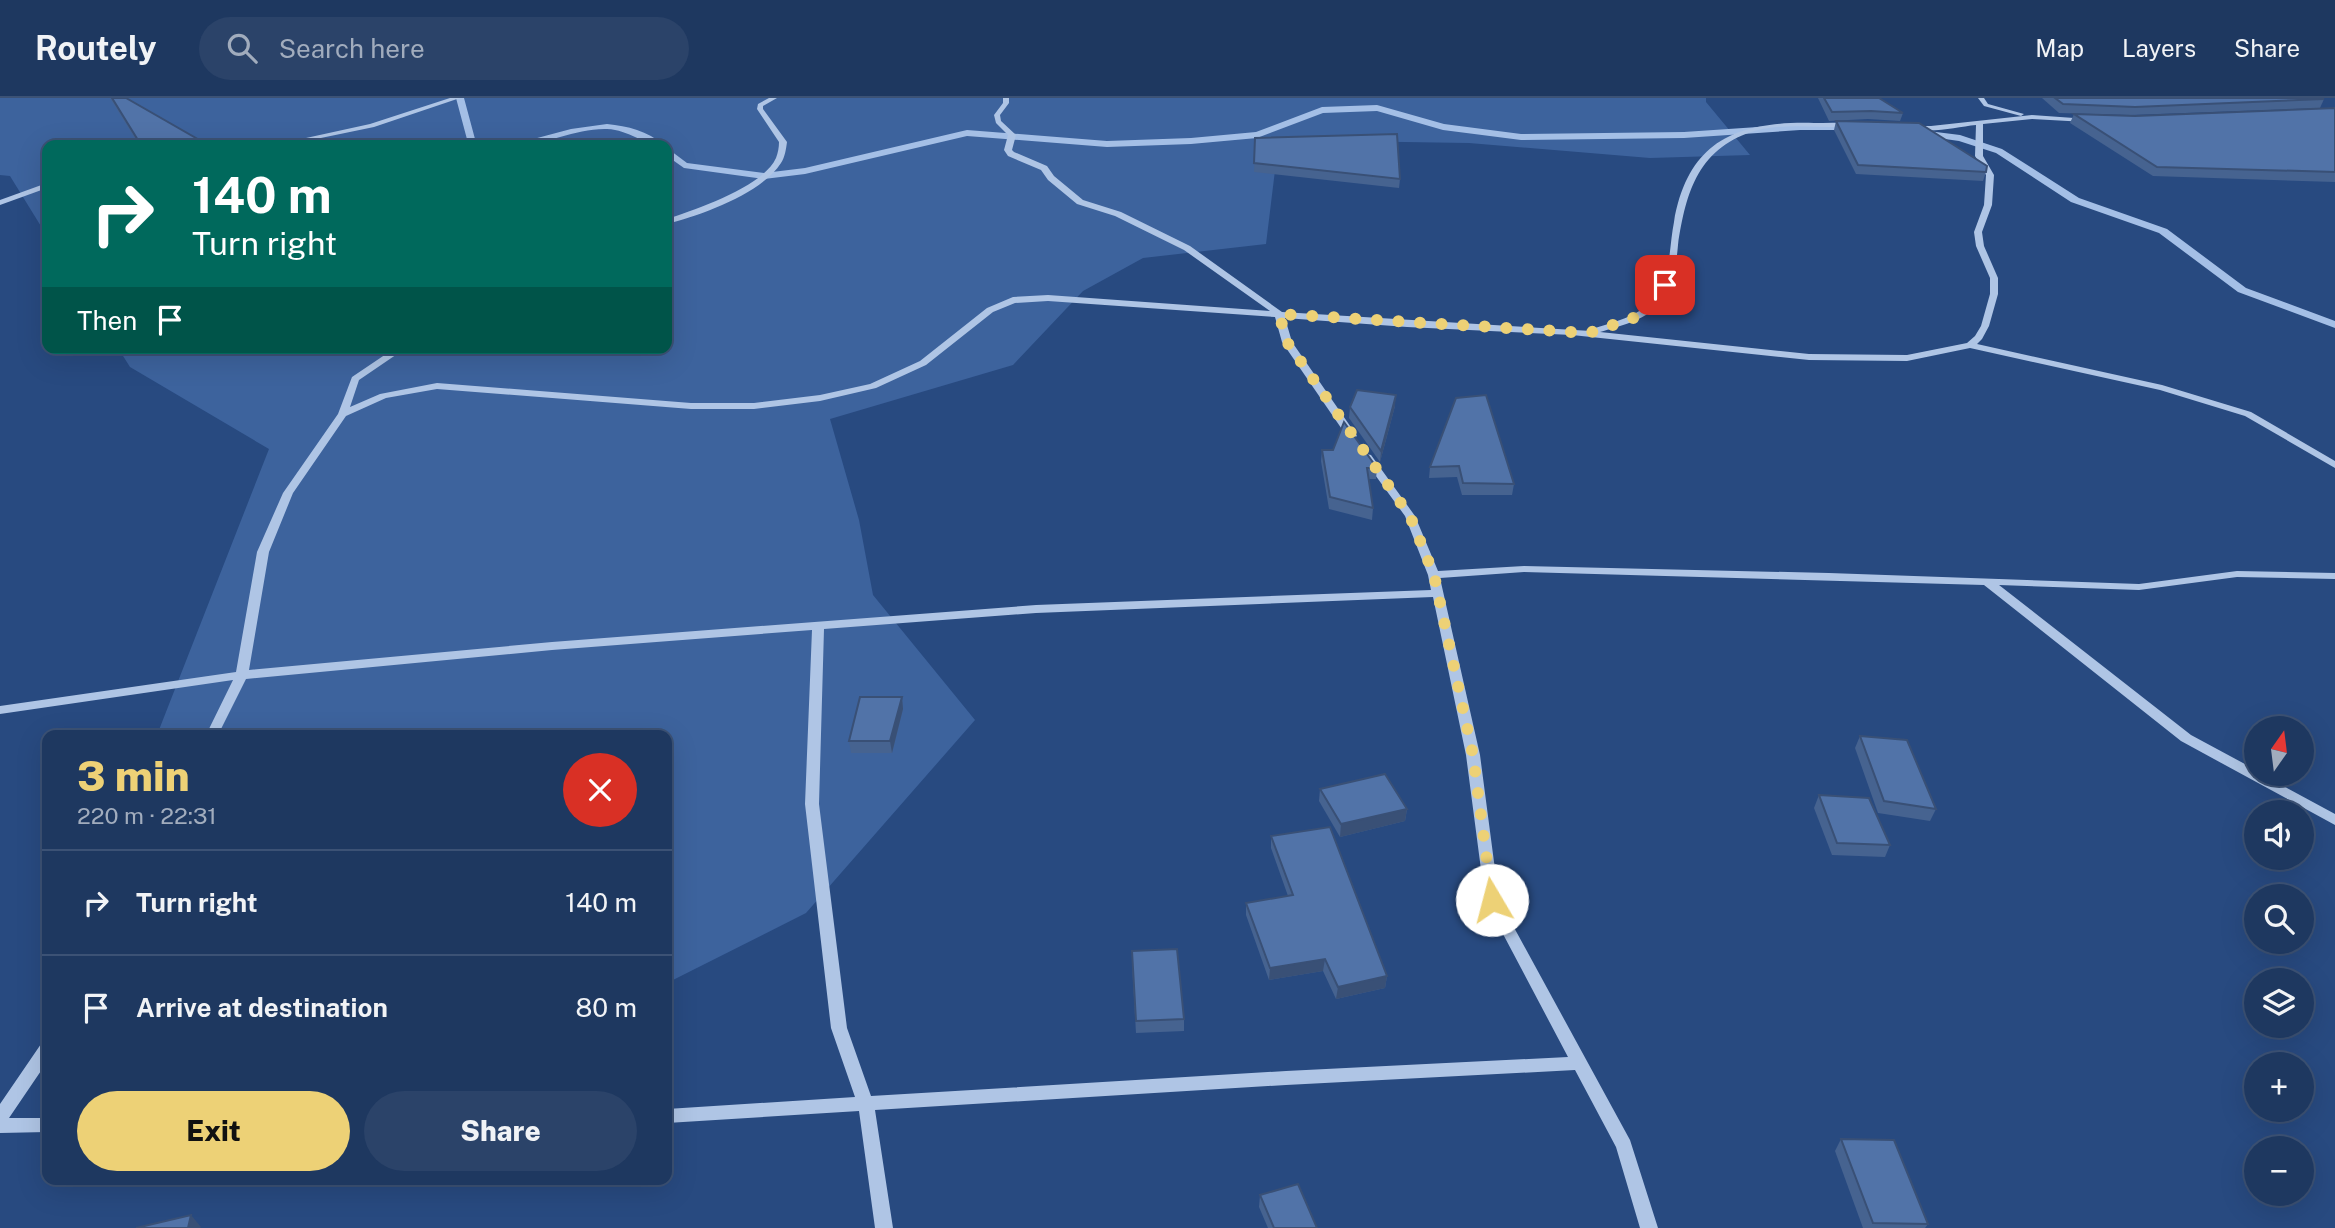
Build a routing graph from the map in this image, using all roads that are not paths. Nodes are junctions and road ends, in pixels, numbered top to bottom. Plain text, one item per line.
1 (457, 98) edge
2 (774, 98) edge
3 (1006, 98) edge
4 (1981, 98) edge
5 (2032, 117) junction
6 (2099, 120) edge
7 (1980, 123) junction
8 (1855, 125) edge
9 (1900, 126) edge
10 (303, 140) edge
11 (42, 186) edge
12 (0, 203) edge
13 (672, 220) edge
14 (1279, 314) junction
15 (1589, 333) junction
16 (1970, 345) junction
17 (393, 354) edge
18 (343, 414) junction
19 (2333, 461) edge
20 (1434, 575) junction
21 (2335, 576) edge
22 (1986, 581) junction
23 (1438, 593) junction
24 (818, 625) junction
25 (242, 675) junction
26 (0, 710) edge
27 (214, 730) edge
28 (2335, 820) edge
29 (42, 1056) edge
30 (1580, 1063) junction
31 (866, 1104) junction
32 (672, 1116) edge
33 (0, 1118) edge
34 (42, 1125) edge
35 (0, 1126) edge
36 (884, 1228) edge
37 (1649, 1228) edge

1 - 10 street
2 - 13 street
3 - 14 street
4 - 5 street
5 - 6 street
5 - 7 street
7 - 9 street
7 - 16 street
8 - 15 street
11 - 12 street
14 - 15 street
14 - 18 street
14 - 20 street
15 - 16 street
16 - 19 street
17 - 18 street
18 - 25 street
20 - 22 street
20 - 23 street
21 - 22 street
22 - 28 street
23 - 24 street
23 - 30 street
24 - 25 street
24 - 31 street
25 - 26 street
25 - 27 street
29 - 33 street
30 - 31 street
30 - 37 street
31 - 32 street
31 - 36 street
34 - 35 street

